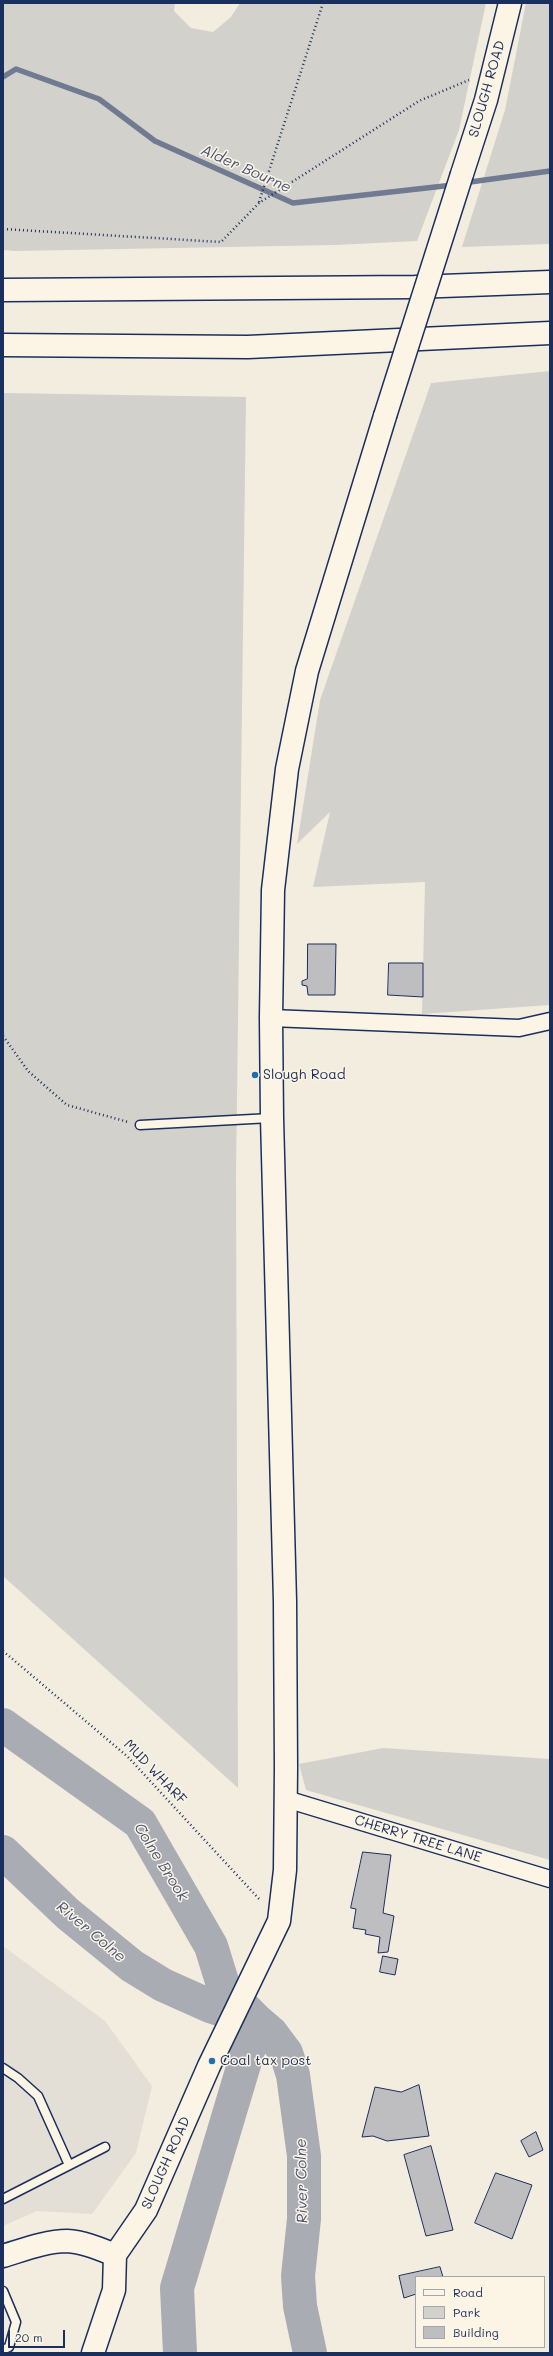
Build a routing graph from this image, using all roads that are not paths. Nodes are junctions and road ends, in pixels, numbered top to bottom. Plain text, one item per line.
1 (510, 3) edge
2 (550, 282) edge
3 (3, 290) edge
4 (550, 333) edge
5 (3, 345) edge
6 (271, 1018) junction
7 (550, 1021) edge
8 (272, 1118) junction
9 (140, 1125) road end
10 (286, 1799) junction
11 (550, 1880) edge
12 (3, 2068) edge
13 (105, 2147) dead end
14 (69, 2165) junction
15 (3, 2199) edge
16 (115, 2254) junction
17 (3, 2256) edge
18 (3, 2291) edge
19 (3, 2350) edge
20 (93, 2353) edge

1 - 6 main road, SLOUGH ROAD, bridge
2 - 3 main road
4 - 5 main road
6 - 7 street
6 - 8 main road, SLOUGH ROAD
8 - 9 lane
8 - 10 main road, SLOUGH ROAD
10 - 11 street, CHERRY TREE LANE
10 - 16 main road, SLOUGH ROAD
12 - 14 lane
13 - 14 lane
14 - 15 lane
16 - 17 main road
16 - 20 main road
18 - 19 lane

